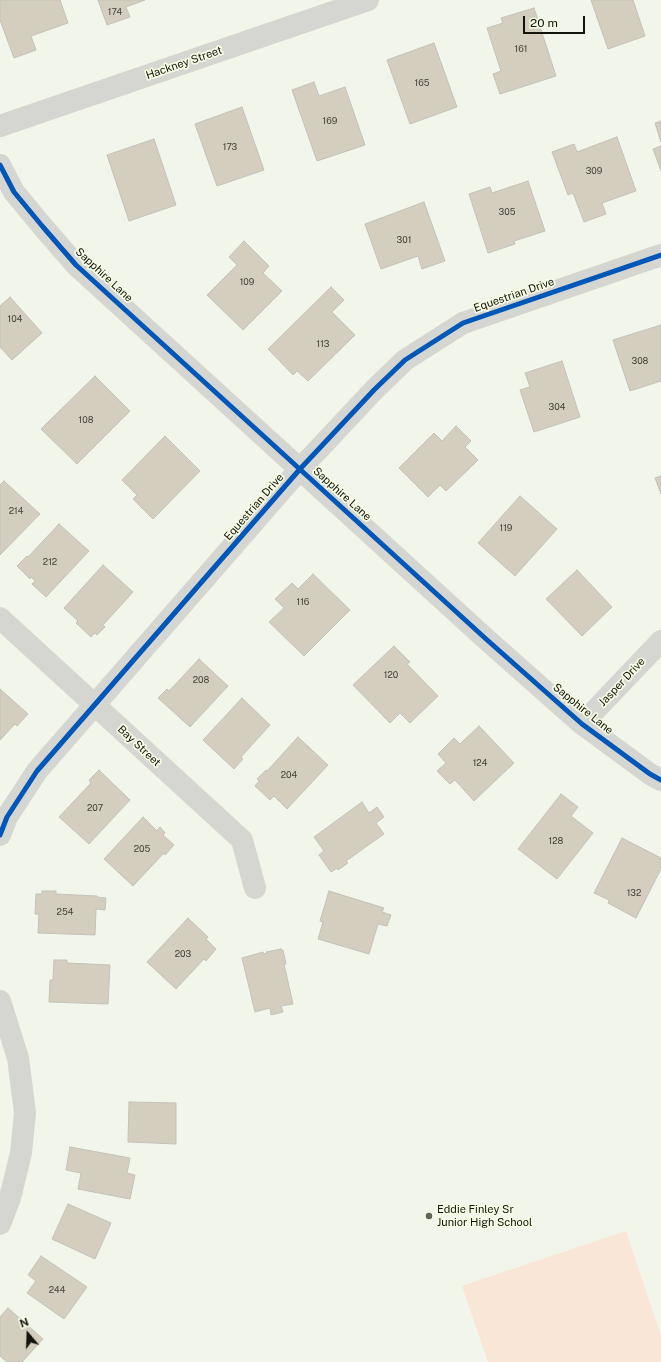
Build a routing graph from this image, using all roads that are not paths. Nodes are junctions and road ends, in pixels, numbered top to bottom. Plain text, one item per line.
1 (368, 0) edge
2 (0, 126) edge
3 (0, 165) edge
4 (661, 255) edge
5 (300, 469) junction
6 (0, 618) edge
7 (661, 641) edge
8 (94, 704) junction
9 (582, 724) junction
10 (661, 780) edge
11 (0, 835) edge
12 (256, 888) dead end
13 (0, 1001) edge
14 (0, 1224) edge

1 - 2 street, Hackney Street
3 - 5 street, Sapphire Lane
4 - 5 street, Equestrian Drive
5 - 8 street, Equestrian Drive
5 - 9 street, Sapphire Lane
6 - 8 street, Bay Street
7 - 9 street, Jasper Drive
8 - 11 street, Equestrian Drive
8 - 12 street, Bay Street
9 - 10 street, Sapphire Lane
13 - 14 street

